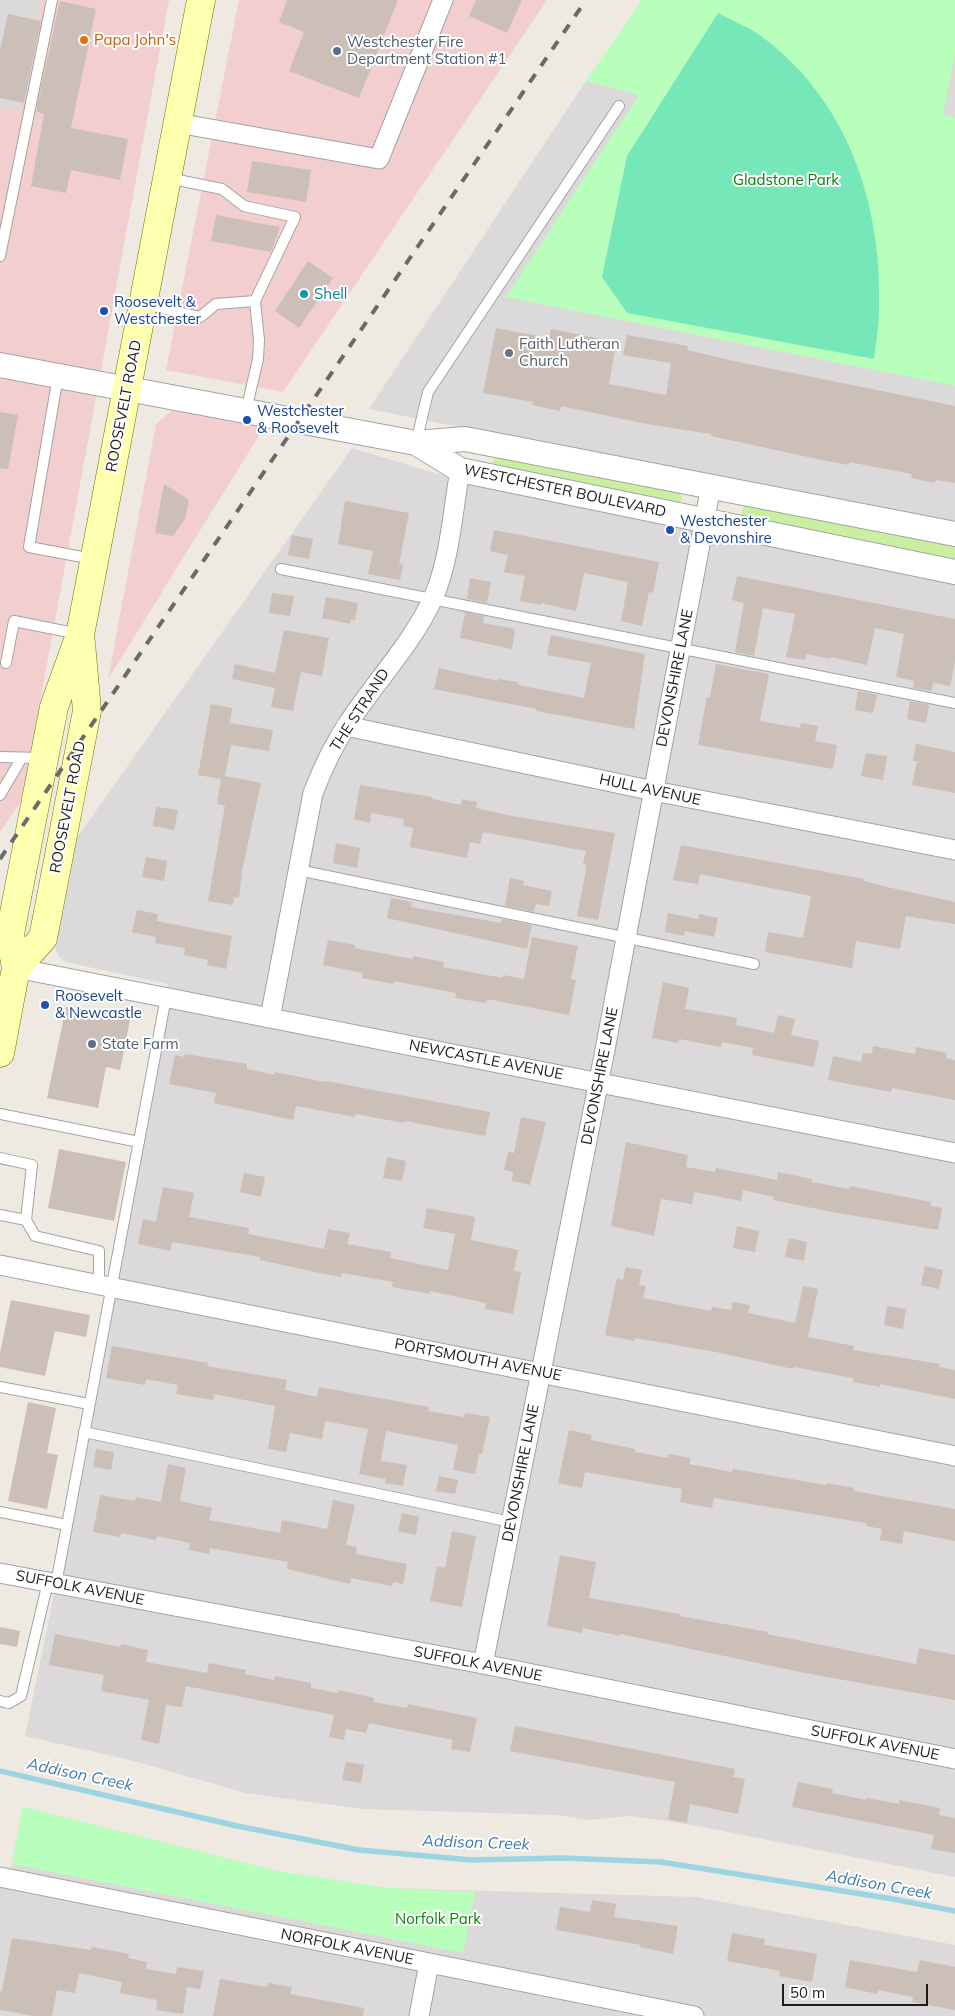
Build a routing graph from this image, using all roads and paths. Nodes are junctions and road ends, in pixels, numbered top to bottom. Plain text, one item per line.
1 (52, 0) edge
2 (201, 0) edge
3 (444, 0) edge
4 (618, 106) dead end
5 (177, 123) junction
6 (167, 178) junction
7 (0, 256) edge
8 (255, 301) junction
9 (143, 304) junction
10 (0, 365) edge
11 (58, 376) junction
12 (127, 389) junction
13 (246, 411) junction
14 (416, 443) junction
15 (460, 470) junction
16 (711, 486) junction
17 (705, 521) junction
18 (955, 534) edge
19 (95, 560) junction
20 (281, 569) dead end
21 (955, 572) edge
22 (433, 598) junction
23 (80, 634) junction
24 (681, 648) junction
25 (6, 663) dead end
26 (955, 703) edge
27 (346, 726) junction
28 (0, 757) edge
29 (33, 758) junction
30 (654, 791) junction
31 (0, 794) edge
32 (955, 850) edge
33 (298, 870) junction
34 (626, 937) junction
35 (754, 964) dead end
36 (16, 968) junction
37 (166, 997) junction
38 (270, 1018) junction
39 (0, 1053) edge
40 (599, 1083) junction
41 (0, 1114) edge
42 (139, 1142) junction
43 (955, 1153) edge
44 (0, 1158) edge
45 (0, 1215) edge
46 (26, 1220) junction
47 (0, 1265) edge
48 (105, 1286) junction
49 (540, 1373) junction
50 (0, 1387) edge
51 (89, 1404) junction
52 (84, 1432) junction
53 (955, 1456) edge
54 (0, 1512) edge
55 (511, 1522) junction
56 (67, 1525) junction
57 (0, 1573) edge
58 (52, 1583) junction
59 (483, 1664) junction
60 (0, 1701) edge
61 (955, 1759) edge
62 (0, 1877) edge
63 (429, 1963) junction
64 (419, 2016) edge
65 (694, 2016) edge

1 - 7 lane
2 - 5 main road, ROOSEVELT ROAD
3 - 5 street
4 - 14 lane
5 - 6 main road, ROOSEVELT ROAD
6 - 8 lane
6 - 9 main road, ROOSEVELT ROAD
8 - 9 lane
8 - 13 lane
9 - 12 main road, ROOSEVELT ROAD
10 - 11 street, WESTCHESTER BOULEVARD
11 - 12 street, WESTCHESTER BOULEVARD
11 - 19 lane
12 - 13 street, WESTCHESTER BOULEVARD
12 - 19 main road, ROOSEVELT ROAD
13 - 14 street, WESTCHESTER BOULEVARD
14 - 15 street, WESTCHESTER BOULEVARD
14 - 16 street, WESTCHESTER BOULEVARD
15 - 17 street, WESTCHESTER BOULEVARD
15 - 22 street, THE STRAND
16 - 17 street, DEVONSHIRE LANE
16 - 18 street, WESTCHESTER BOULEVARD
17 - 21 street, WESTCHESTER BOULEVARD
17 - 24 street, DEVONSHIRE LANE
19 - 23 main road, ROOSEVELT ROAD
20 - 22 lane
22 - 24 lane
22 - 27 street, THE STRAND
23 - 25 lane
23 - 29 main road, ROOSEVELT ROAD
23 - 36 main road, ROOSEVELT ROAD
24 - 26 lane
24 - 30 street, DEVONSHIRE LANE
27 - 30 street, HULL AVENUE
27 - 33 street, THE STRAND
28 - 29 lane
29 - 31 lane
29 - 36 main road, ROOSEVELT ROAD
30 - 32 street, HULL AVENUE
30 - 34 street, DEVONSHIRE LANE
33 - 34 lane
33 - 38 street, THE STRAND
34 - 35 lane
34 - 40 street, DEVONSHIRE LANE
36 - 37 street, NEWCASTLE AVENUE
36 - 39 main road, ROOSEVELT ROAD
37 - 38 street, NEWCASTLE AVENUE
37 - 42 lane
38 - 40 street, NEWCASTLE AVENUE
40 - 43 street, NEWCASTLE AVENUE
40 - 49 street, DEVONSHIRE LANE
41 - 42 lane
42 - 48 lane
44 - 46 lane
45 - 46 lane
46 - 48 lane
47 - 48 street, PORTSMOUTH AVENUE
48 - 49 street, PORTSMOUTH AVENUE
48 - 51 lane
49 - 53 street, PORTSMOUTH AVENUE
49 - 55 street, DEVONSHIRE LANE
50 - 51 lane
51 - 52 lane
52 - 55 lane
52 - 56 lane
54 - 56 lane
55 - 59 street, DEVONSHIRE LANE
56 - 58 lane
57 - 58 street, SUFFOLK AVENUE
58 - 59 street, SUFFOLK AVENUE
58 - 60 lane
59 - 61 street, SUFFOLK AVENUE
62 - 63 street, NORFOLK AVENUE
63 - 64 street
63 - 65 street, NORFOLK AVENUE

